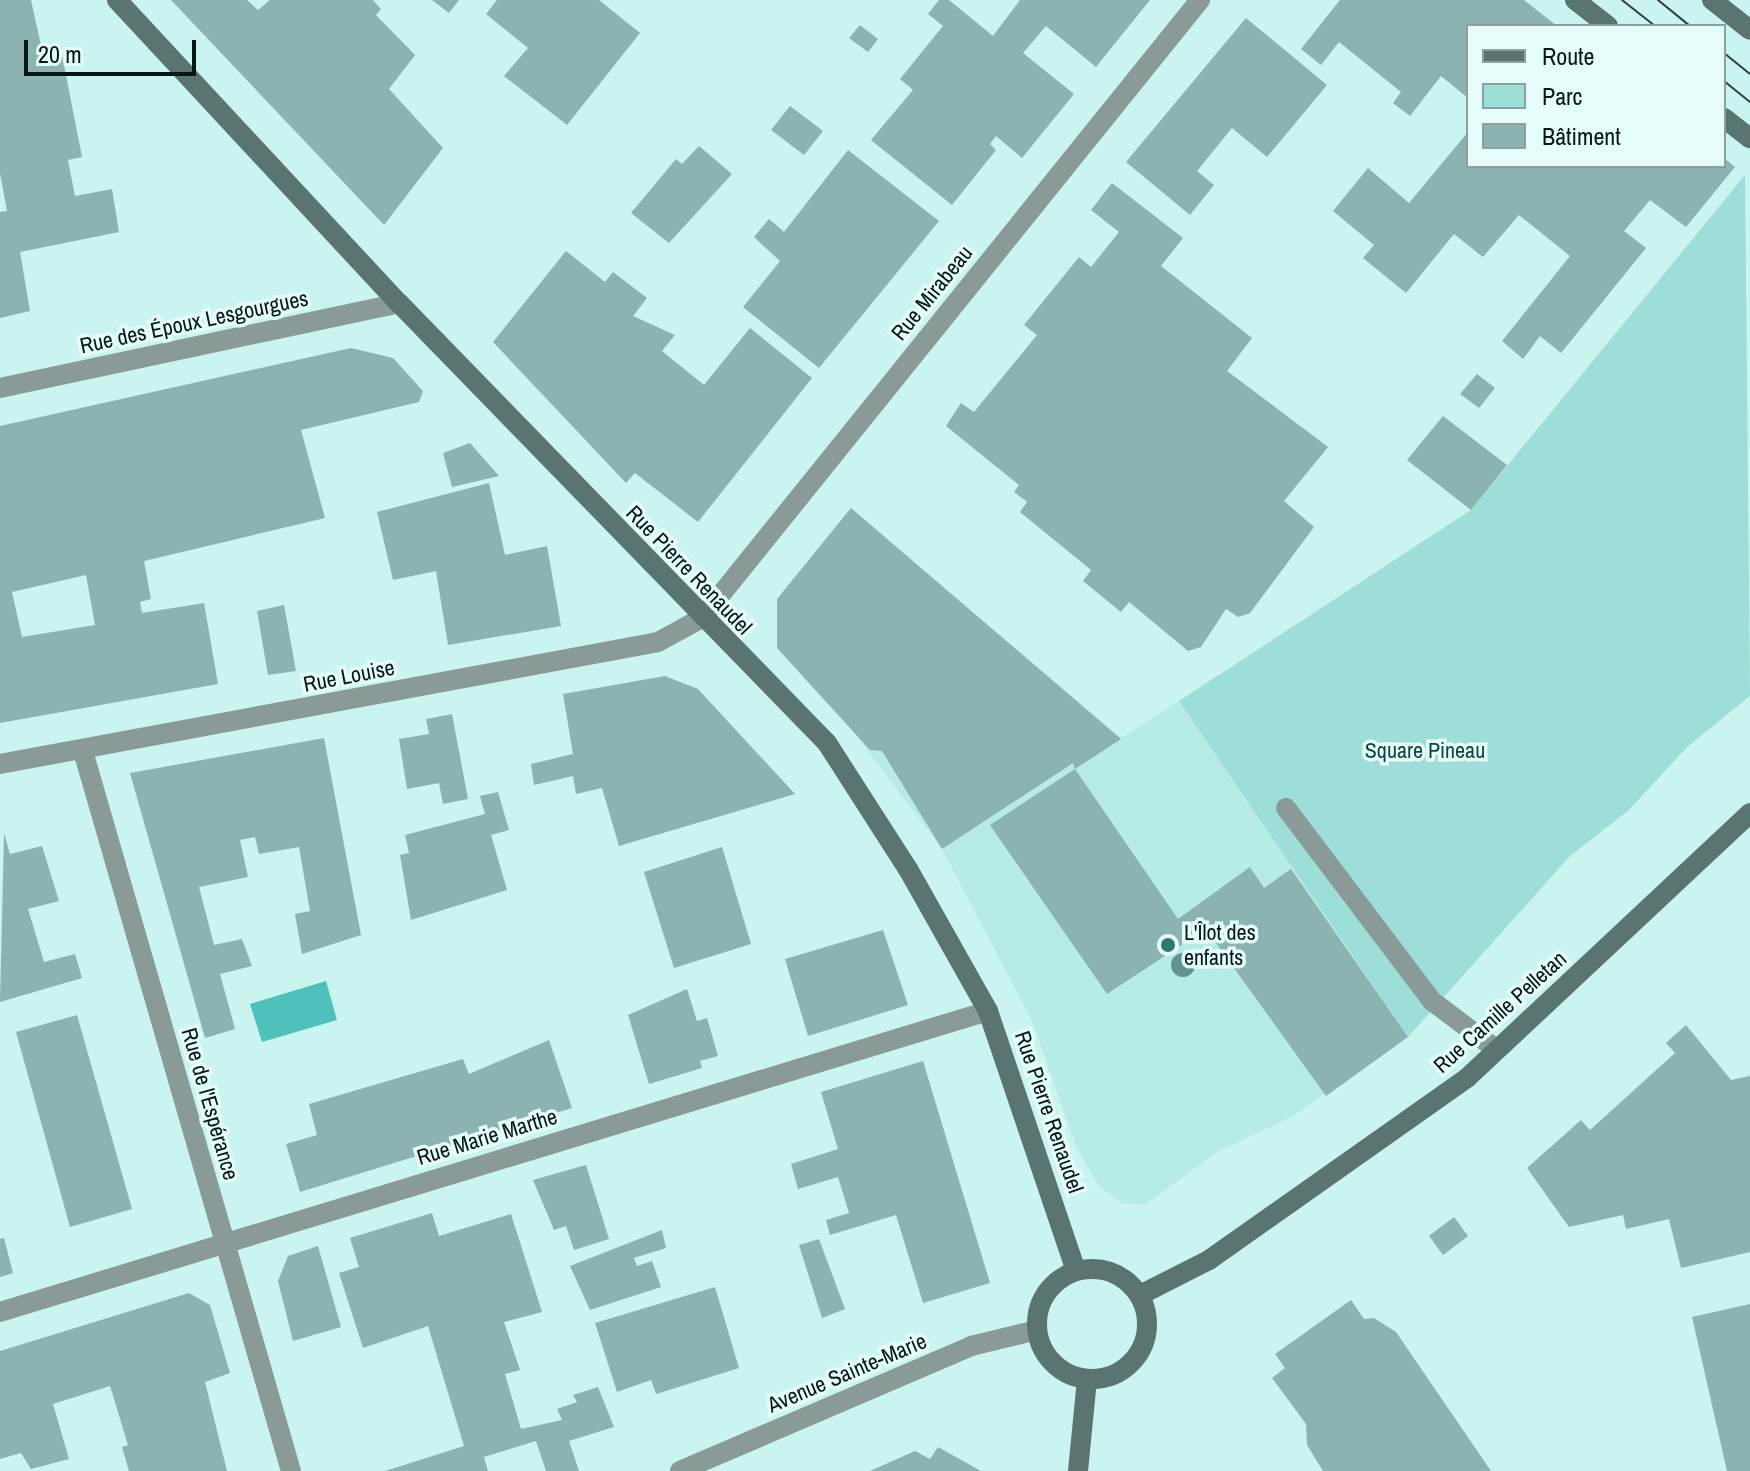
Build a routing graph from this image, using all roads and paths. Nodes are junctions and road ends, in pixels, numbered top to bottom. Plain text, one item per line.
1 (117, 0) edge
2 (1200, 0) edge
3 (1575, 0) edge
4 (1712, 0) edge
5 (1605, 24) edge
6 (1750, 30) edge
7 (1726, 120) edge
8 (1750, 138) edge
9 (399, 303) junction
10 (0, 388) edge
11 (702, 618) junction
12 (83, 751) junction
13 (0, 764) edge
14 (1286, 808) dead end
15 (1750, 813) edge
16 (988, 1011) junction
17 (1497, 1050) junction
18 (225, 1242) junction
19 (1076, 1271) junction
20 (1140, 1295) junction
21 (0, 1312) edge
22 (1037, 1330) junction
23 (1087, 1379) junction
24 (291, 1471) edge
25 (680, 1471) edge
26 (1078, 1471) edge

1 - 9 street, Rue Pierre Renaudel
2 - 11 street, Rue Mirabeau
3 - 5 street
4 - 6 street
7 - 8 street
9 - 10 street, Rue des Époux Lesgourgues
9 - 11 street, Rue Pierre Renaudel
11 - 12 street, Rue Louise
11 - 16 street, Rue Pierre Renaudel
12 - 13 street, Rue Louise
12 - 18 street, Rue de l'Espérance
14 - 17 street
15 - 17 street, Rue Camille Pelletan
16 - 18 street, Rue Marie Marthe
16 - 19 street, Rue Pierre Renaudel
17 - 20 street, Rue Camille Pelletan
18 - 21 street, Rue Marie Marthe
18 - 24 street, Rue de l'Espérance
19 - 20 street
19 - 22 street
20 - 23 street
22 - 23 street
22 - 25 street, Avenue Sainte-Marie
23 - 26 street

